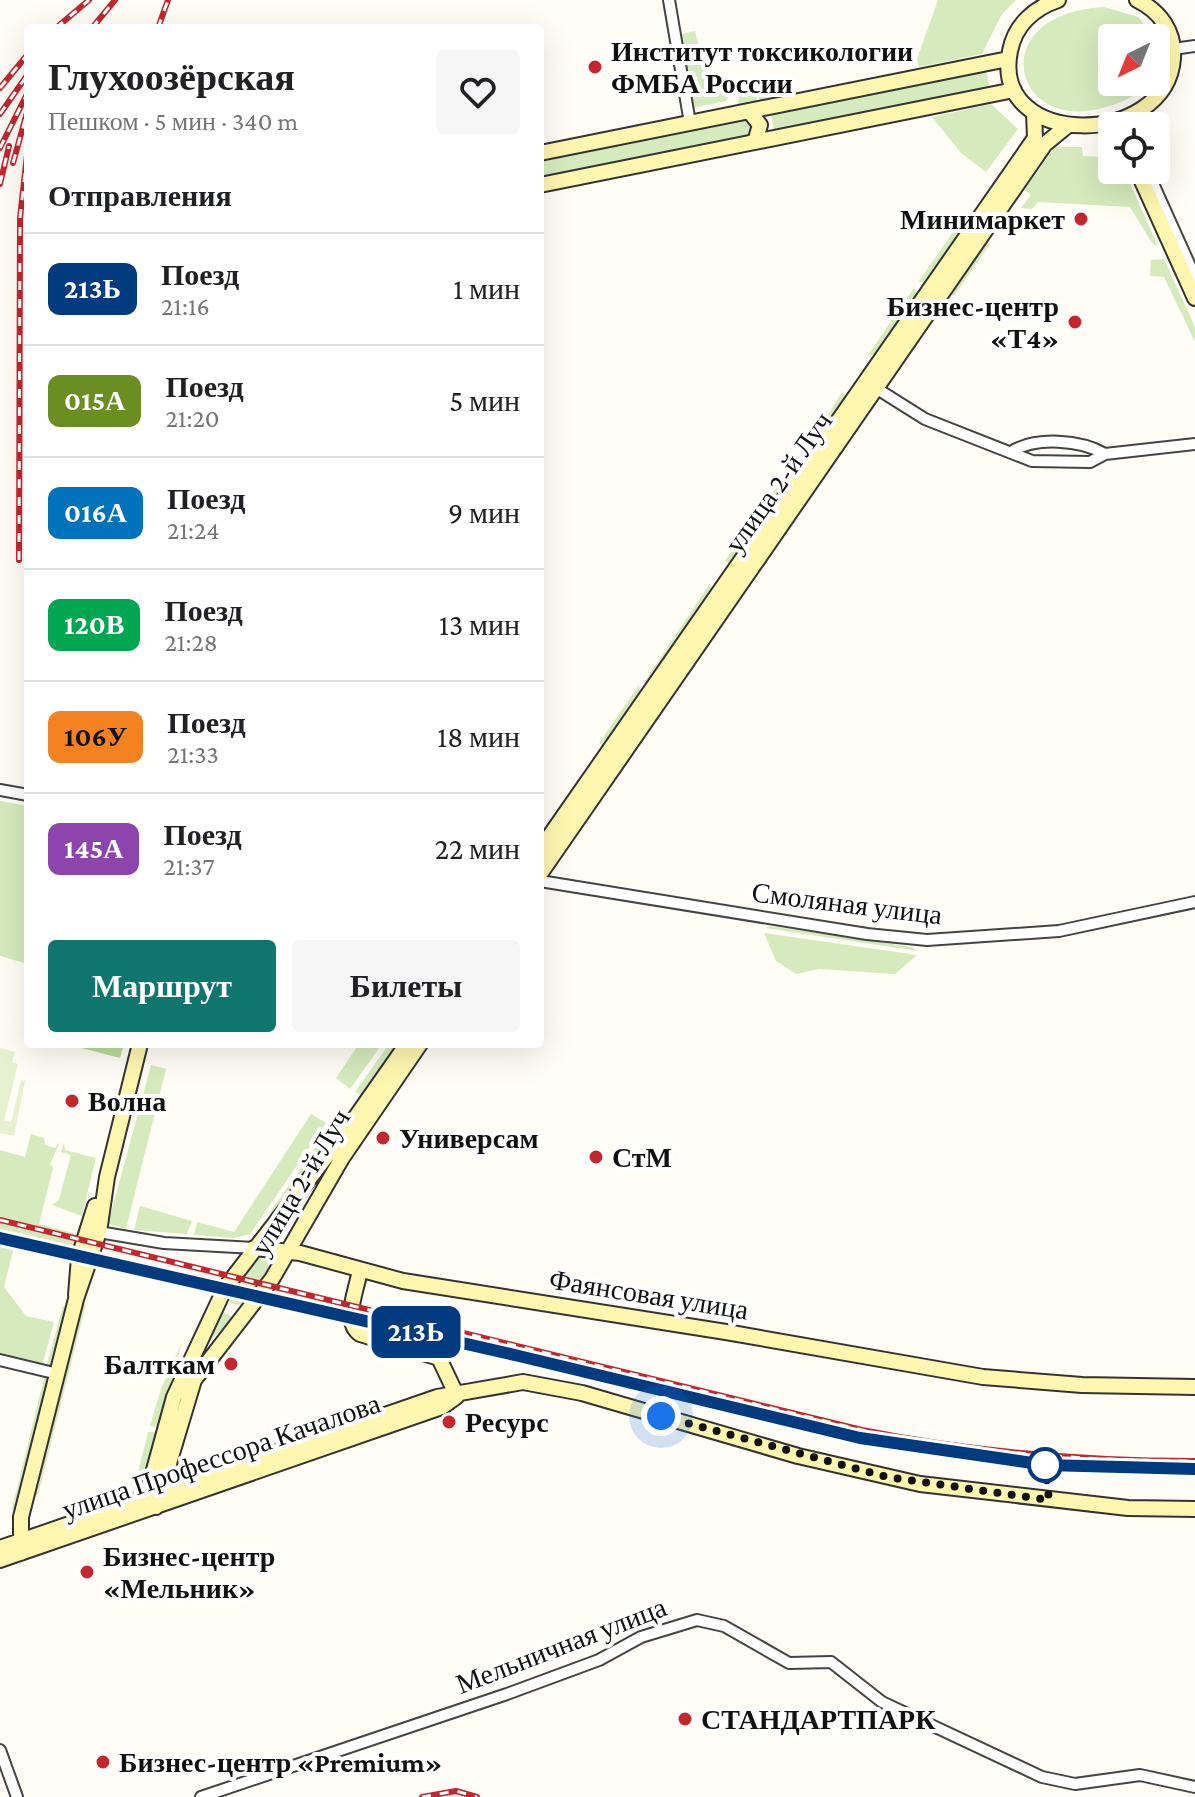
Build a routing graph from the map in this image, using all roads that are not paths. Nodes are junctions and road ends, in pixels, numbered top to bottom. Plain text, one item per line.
1 (669, 0) edge
2 (1137, 0) edge
3 (1053, 1) edge
4 (1195, 46) edge
5 (1173, 49) junction
6 (1008, 59) junction
7 (1014, 90) junction
8 (1141, 110) joint
9 (749, 111) junction
10 (1034, 113) junction
11 (690, 123) junction
12 (1096, 125) joint
13 (1067, 126) junction
14 (755, 142) junction
15 (544, 152) edge
16 (544, 184) edge
17 (1143, 184) edge
18 (1153, 184) edge
19 (1195, 277) edge
20 (1195, 298) edge
21 (871, 385) junction
22 (1195, 444) edge
23 (1011, 452) junction
24 (1105, 454) junction
25 (0, 790) edge
26 (24, 794) edge
27 (544, 844) edge
28 (544, 868) edge
29 (544, 882) edge
30 (1195, 902) edge
31 (139, 1048) edge
32 (404, 1048) edge
33 (417, 1048) edge
34 (107, 1177) junction
35 (99, 1232) junction
36 (254, 1248) junction
37 (288, 1252) junction
38 (360, 1270) junction
39 (220, 1297) junction
40 (76, 1299) junction
41 (247, 1313) junction
42 (0, 1360) edge
43 (58, 1374) junction
44 (1195, 1387) edge
45 (457, 1396) junction
46 (154, 1500) junction
47 (1195, 1509) edge
48 (21, 1547) junction
49 (0, 1548) edge
50 (0, 1560) edge
51 (0, 1750) edge
52 (1195, 1787) edge
53 (229, 1793) edge
54 (17, 1797) edge
55 (201, 1797) edge

1 - 11 street
2 - 5 street
3 - 6 street
4 - 5 street
5 - 8 street
6 - 7 street
6 - 9 street
7 - 10 street
7 - 14 street
8 - 12 street
9 - 11 street
9 - 14 street
10 - 13 street
10 - 21 street, улица 2-й Луч
11 - 15 street
12 - 13 street
13 - 21 street, улица 2-й Луч
14 - 16 street
17 - 20 street
18 - 19 street
21 - 23 street
21 - 27 street, улица 2-й Луч
21 - 28 street, улица 2-й Луч
22 - 24 street
23 - 24 street
23 - 24 street
25 - 26 street
29 - 30 street, Смоляная улица
31 - 34 street
32 - 36 street, улица 2-й Луч
33 - 37 street, улица 2-й Луч
34 - 35 street
34 - 40 street
35 - 36 street, Фаянсовая улица
35 - 40 street
36 - 37 street, Фаянсовая улица
36 - 39 street, улица 2-й Луч
37 - 38 street, Фаянсовая улица
37 - 41 street, улица 2-й Луч
38 - 44 street, Фаянсовая улица
38 - 45 street
39 - 41 street
39 - 46 street, улица 2-й Луч
40 - 43 street
41 - 46 street, улица 2-й Луч
42 - 43 street
43 - 48 street
45 - 46 street, улица Профессора Качалова
45 - 47 street, улица Профессора Качалова
46 - 48 street, улица Профессора Качалова
48 - 49 street, улица Профессора Качалова
48 - 50 street, улица Профессора Качалова
51 - 54 street
52 - 53 street, Мельничная улица
53 - 55 street, Мельничная улица

